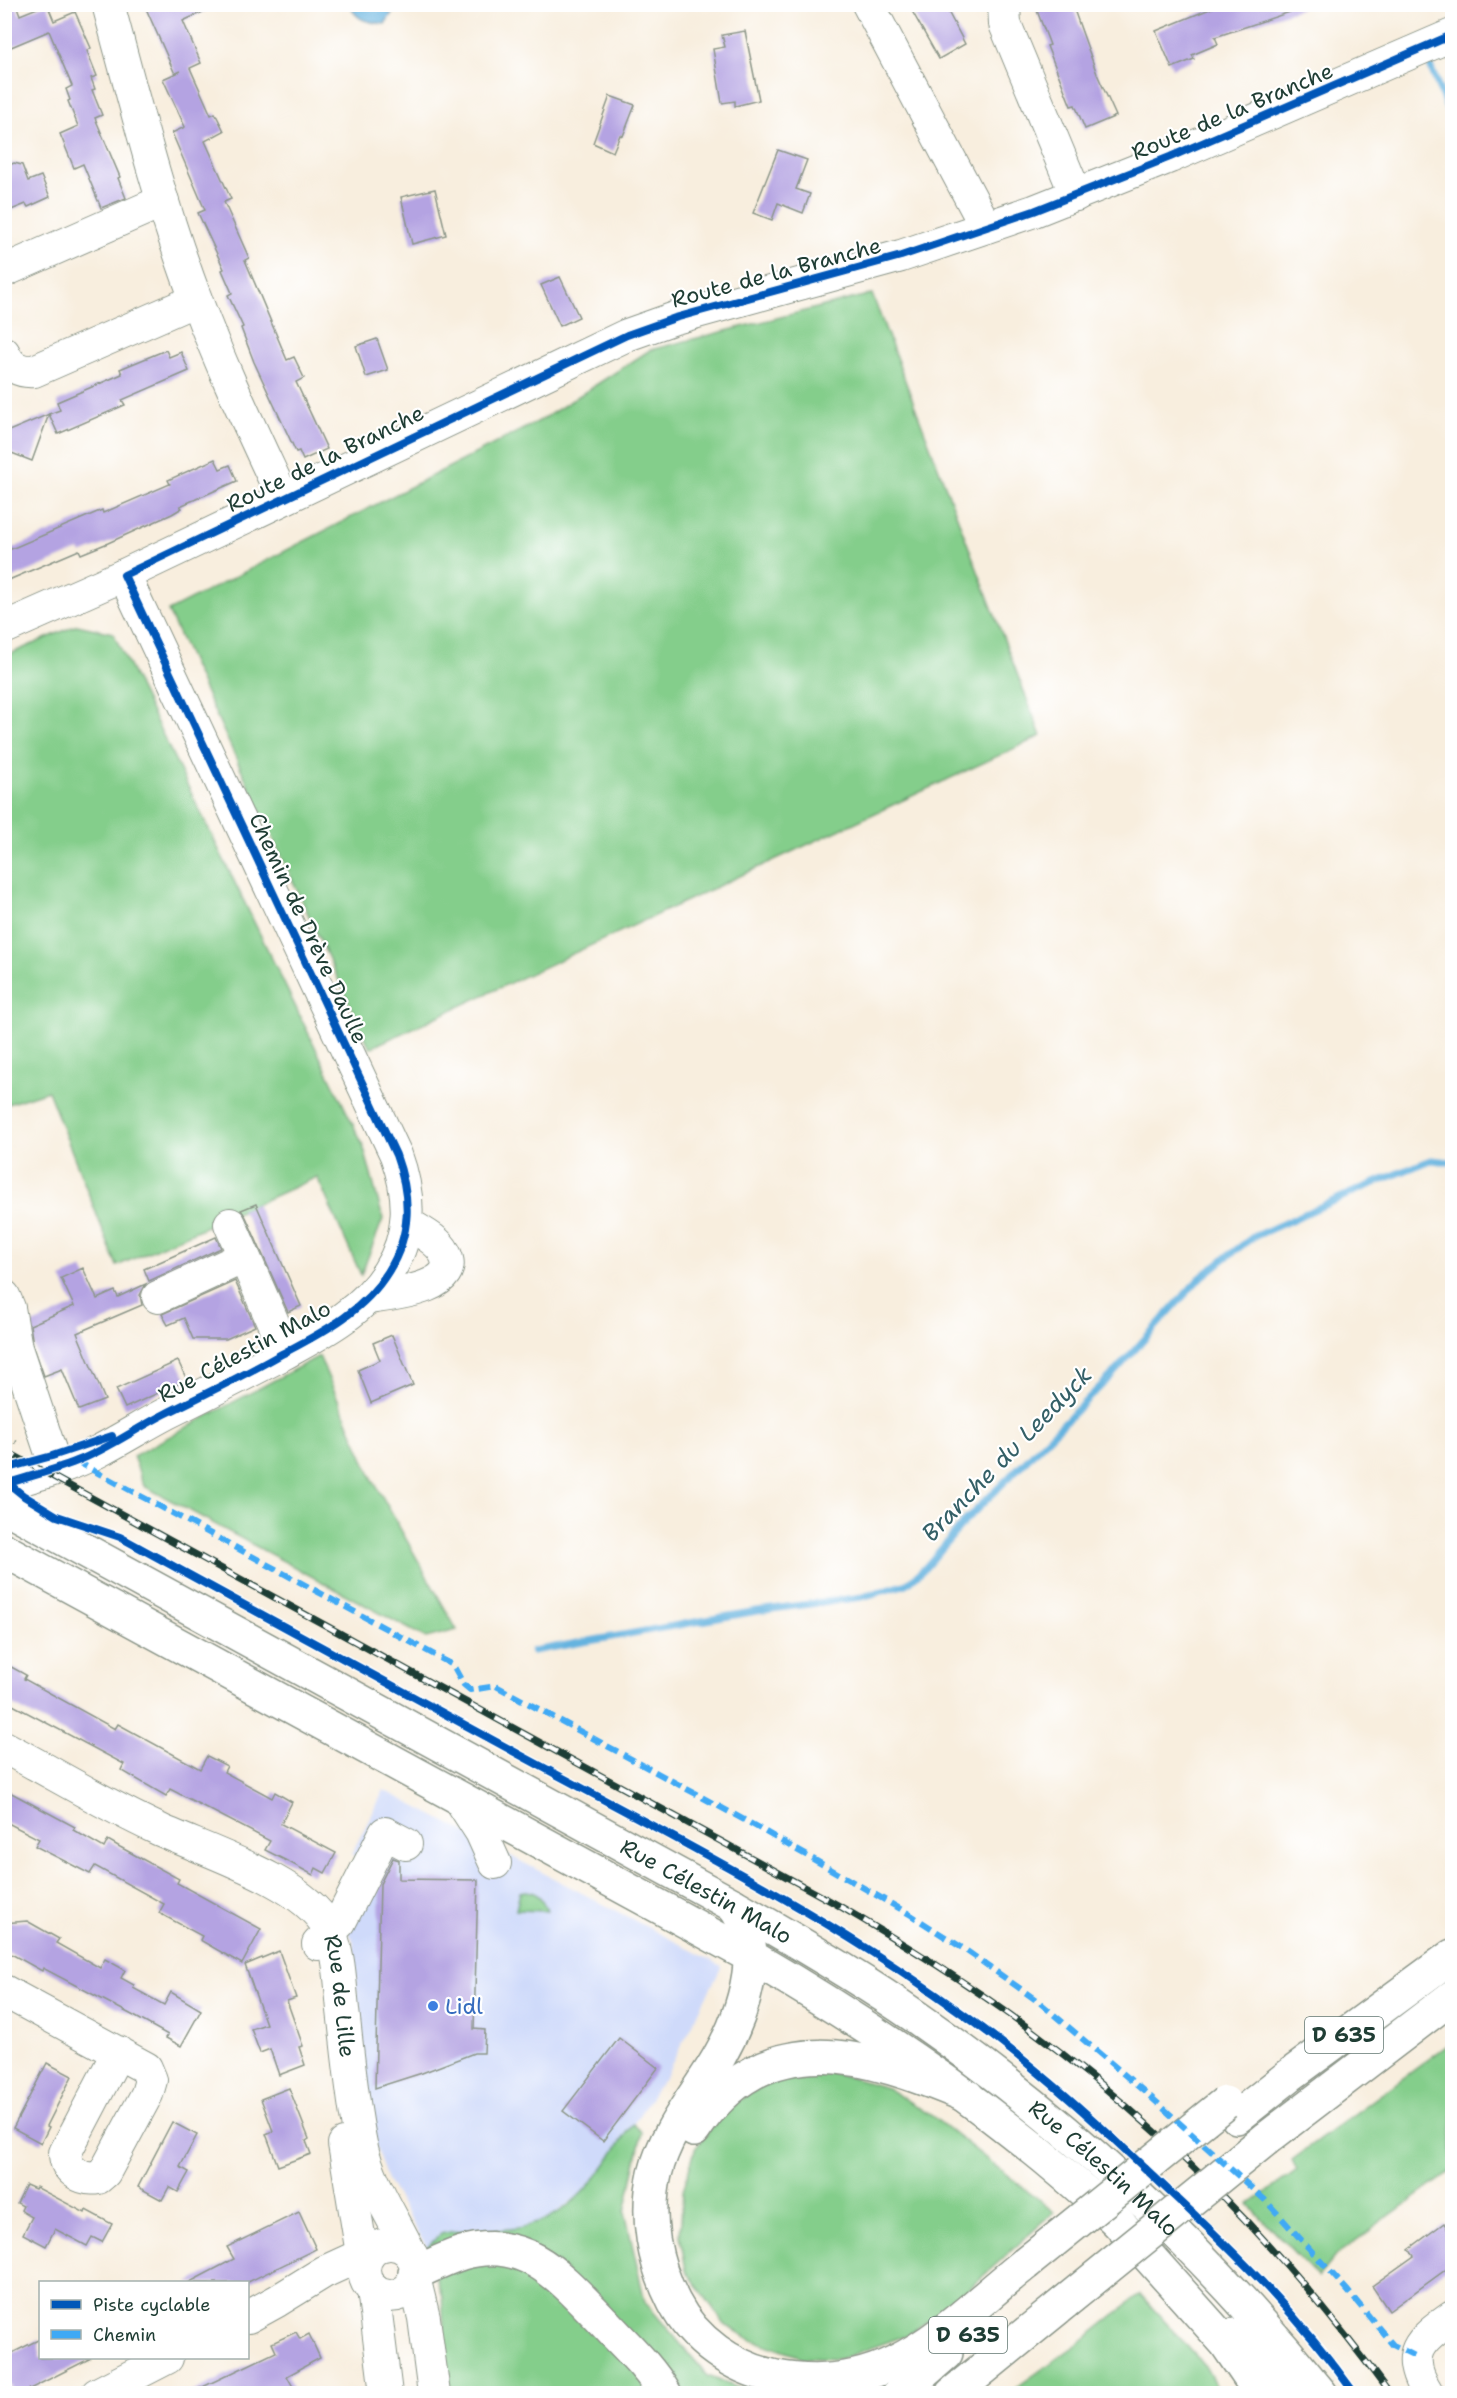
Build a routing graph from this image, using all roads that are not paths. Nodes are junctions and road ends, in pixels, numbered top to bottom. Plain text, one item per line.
1 (108, 4) edge
2 (868, 4) edge
3 (1004, 4) edge
4 (1452, 36) edge
5 (1076, 195) junction
6 (163, 201) junction
7 (986, 227) junction
8 (4, 271) edge
9 (196, 300) junction
10 (4, 353) edge
11 (283, 498) junction
12 (124, 575) junction
13 (4, 628) edge
14 (407, 1223) junction
15 (230, 1224) dead end
16 (244, 1257) junction
17 (4, 1296) edge
18 (158, 1297) dead end
19 (368, 1298) junction
20 (286, 1352) junction
21 (133, 1431) junction
22 (52, 1456) junction
23 (4, 1469) edge
24 (4, 1484) edge
25 (4, 1506) edge
26 (4, 1550) edge
27 (4, 1747) edge
28 (459, 1798) junction
29 (406, 1844) dead end
30 (495, 1863) dead end
31 (733, 1905) junction
32 (324, 1939) junction
33 (750, 1956) junction
34 (1443, 1963) edge
35 (4, 1991) edge
36 (1452, 1997) edge
37 (1452, 2004) edge
38 (118, 2052) dead end
39 (967, 2096) junction
40 (1273, 2144) junction
41 (1116, 2220) junction
42 (414, 2268) junction
43 (368, 2269) junction
44 (1031, 2271) junction
45 (667, 2288) junction
46 (1073, 2307) junction
47 (249, 2316) edge
48 (1452, 2317) edge
49 (165, 2359) edge
50 (97, 2394) edge
51 (386, 2394) edge
52 (434, 2394) edge
53 (665, 2394) edge
54 (899, 2394) edge
55 (952, 2394) edge
56 (989, 2394) edge
57 (1261, 2394) edge
58 (1284, 2394) edge
59 (1321, 2394) edge
60 (1428, 2394) edge

1 - 6 street
2 - 7 street
3 - 5 street
4 - 5 street, Route de la Branche
5 - 7 street, Route de la Branche
6 - 8 street
6 - 9 street
7 - 11 street, Route de la Branche
9 - 10 street
9 - 11 street
11 - 12 street, Route de la Branche
12 - 13 street, Route de la Branche
12 - 14 street, Chemin de Drève Daulle
14 - 19 street, Chemin de Drève Daulle
14 - 19 street
15 - 16 street
16 - 18 street
16 - 20 street
17 - 22 street
19 - 20 street, Rue Célestin Malo
20 - 21 street, Rue Célestin Malo
21 - 22 street, Rue Célestin Malo
21 - 24 street, Rue Célestin Malo
22 - 23 street, Rue Célestin Malo
25 - 31 main road, Rue Célestin Malo
26 - 28 main road, Rue Célestin Malo
27 - 32 street, Rue de Lille
28 - 30 street
28 - 33 main road, Rue Célestin Malo
29 - 32 street
31 - 33 main road
31 - 59 main road, Rue Célestin Malo
32 - 42 street, Rue de Lille
32 - 43 street, Rue de Lille
33 - 39 main road, Rue Célestin Malo
33 - 45 main road
34 - 44 main road, D 635
35 - 38 street
36 - 40 main road, D 635
37 - 40 main road
39 - 41 main road, Rue Célestin Malo
39 - 45 main road
40 - 46 main road, D 635, bridge
41 - 57 main road
41 - 58 main road, Rue Célestin Malo
42 - 43 street
42 - 43 street
42 - 52 street, Rue de Lille
42 - 53 main road
43 - 47 street
43 - 51 street, Rue de Lille
44 - 45 main road
44 - 54 main road, D 635
46 - 55 main road, D 635
46 - 56 main road
48 - 60 street
49 - 50 street

